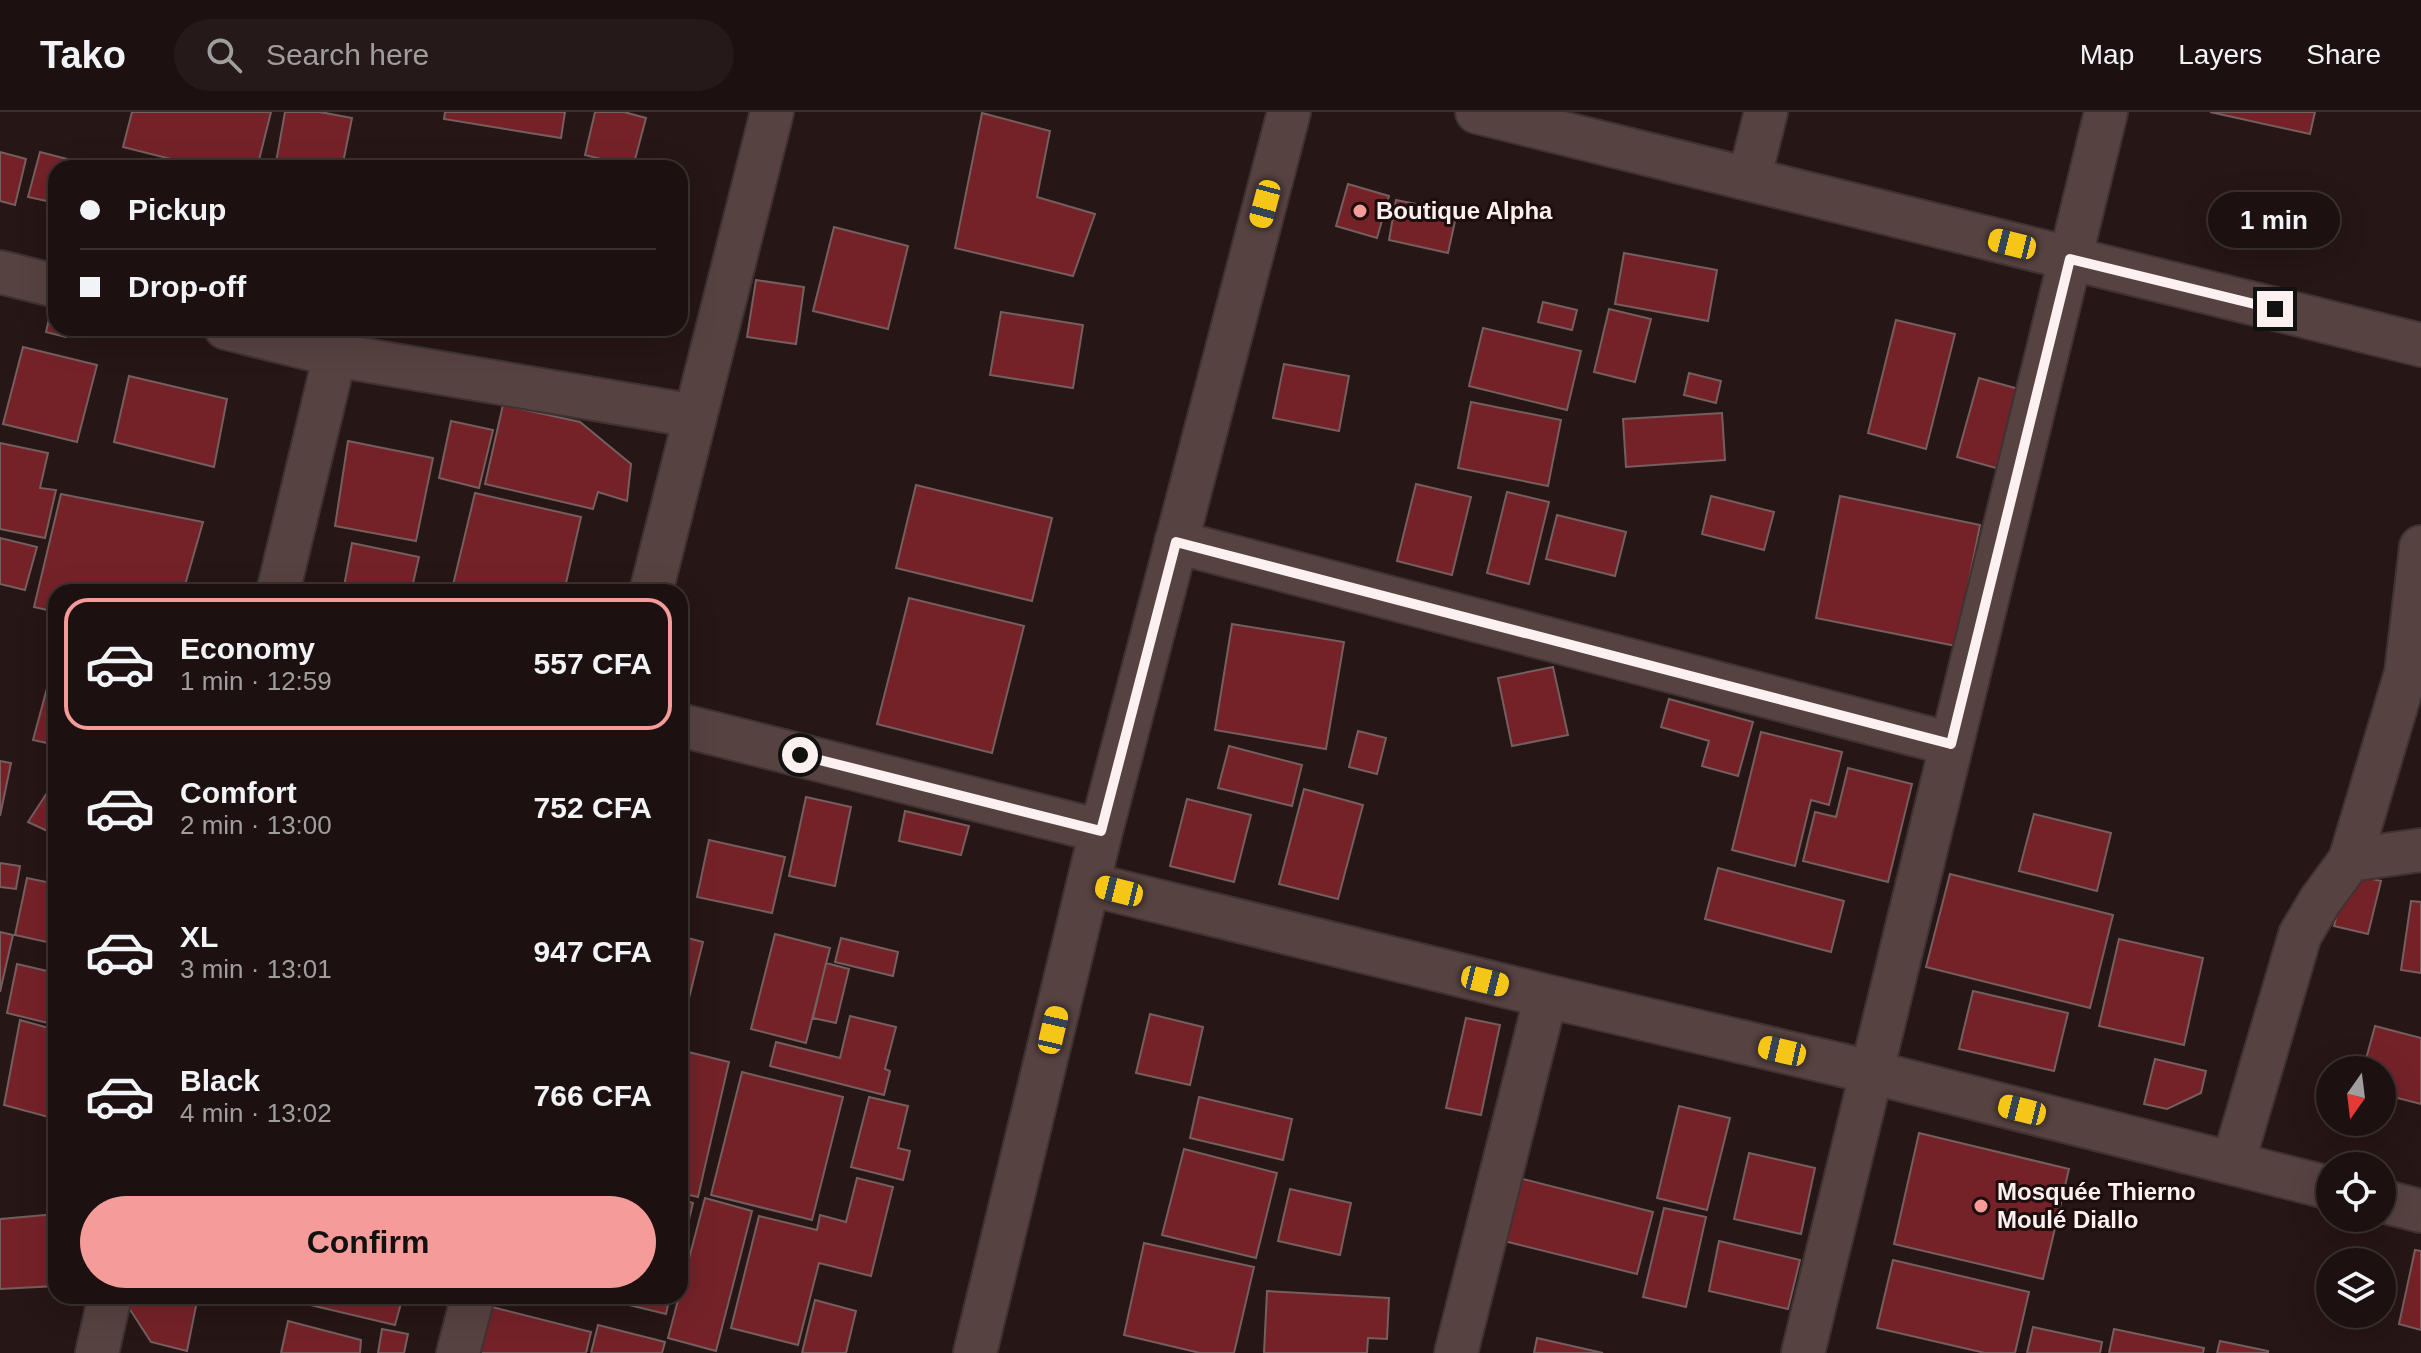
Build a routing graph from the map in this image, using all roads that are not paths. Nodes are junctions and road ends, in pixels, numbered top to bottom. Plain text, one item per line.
1 (772, 112) edge
2 (1289, 112) edge
3 (1477, 112) edge
4 (1766, 112) edge
5 (2106, 112) edge
6 (1749, 179) junction
7 (2070, 259) junction
8 (0, 272) edge
9 (48, 284) edge
10 (258, 336) edge
11 (2421, 345) edge
12 (335, 355) junction
13 (695, 416) junction
14 (1176, 542) junction
15 (2421, 547) edge
16 (280, 584) edge
17 (653, 584) edge
18 (688, 727) edge
19 (1951, 744) junction
20 (1101, 831) junction
21 (2421, 850) edge
22 (2350, 860) junction
23 (1088, 884) junction
24 (1546, 996) junction
25 (1871, 1072) junction
26 (2233, 1163) junction
27 (2316, 1184) edge
28 (2396, 1205) edge
29 (2421, 1211) edge
30 (108, 1304) edge
31 (471, 1304) edge
32 (97, 1353) edge
33 (458, 1353) edge
34 (975, 1353) edge
35 (1456, 1353) edge
36 (1803, 1353) edge

1 - 13 street
2 - 14 street
3 - 6 street
4 - 6 street
5 - 7 street
6 - 7 street
7 - 11 street
7 - 19 street
8 - 9 street
10 - 12 street
12 - 13 street
12 - 16 street
13 - 17 street
14 - 19 street
14 - 20 street
15 - 22 street
18 - 20 street
19 - 25 street
20 - 23 street
21 - 22 street
22 - 26 street
23 - 24 street
23 - 34 street
24 - 25 street
24 - 35 street
25 - 26 street
25 - 36 street
26 - 27 street
28 - 29 street
30 - 32 street
31 - 33 street

